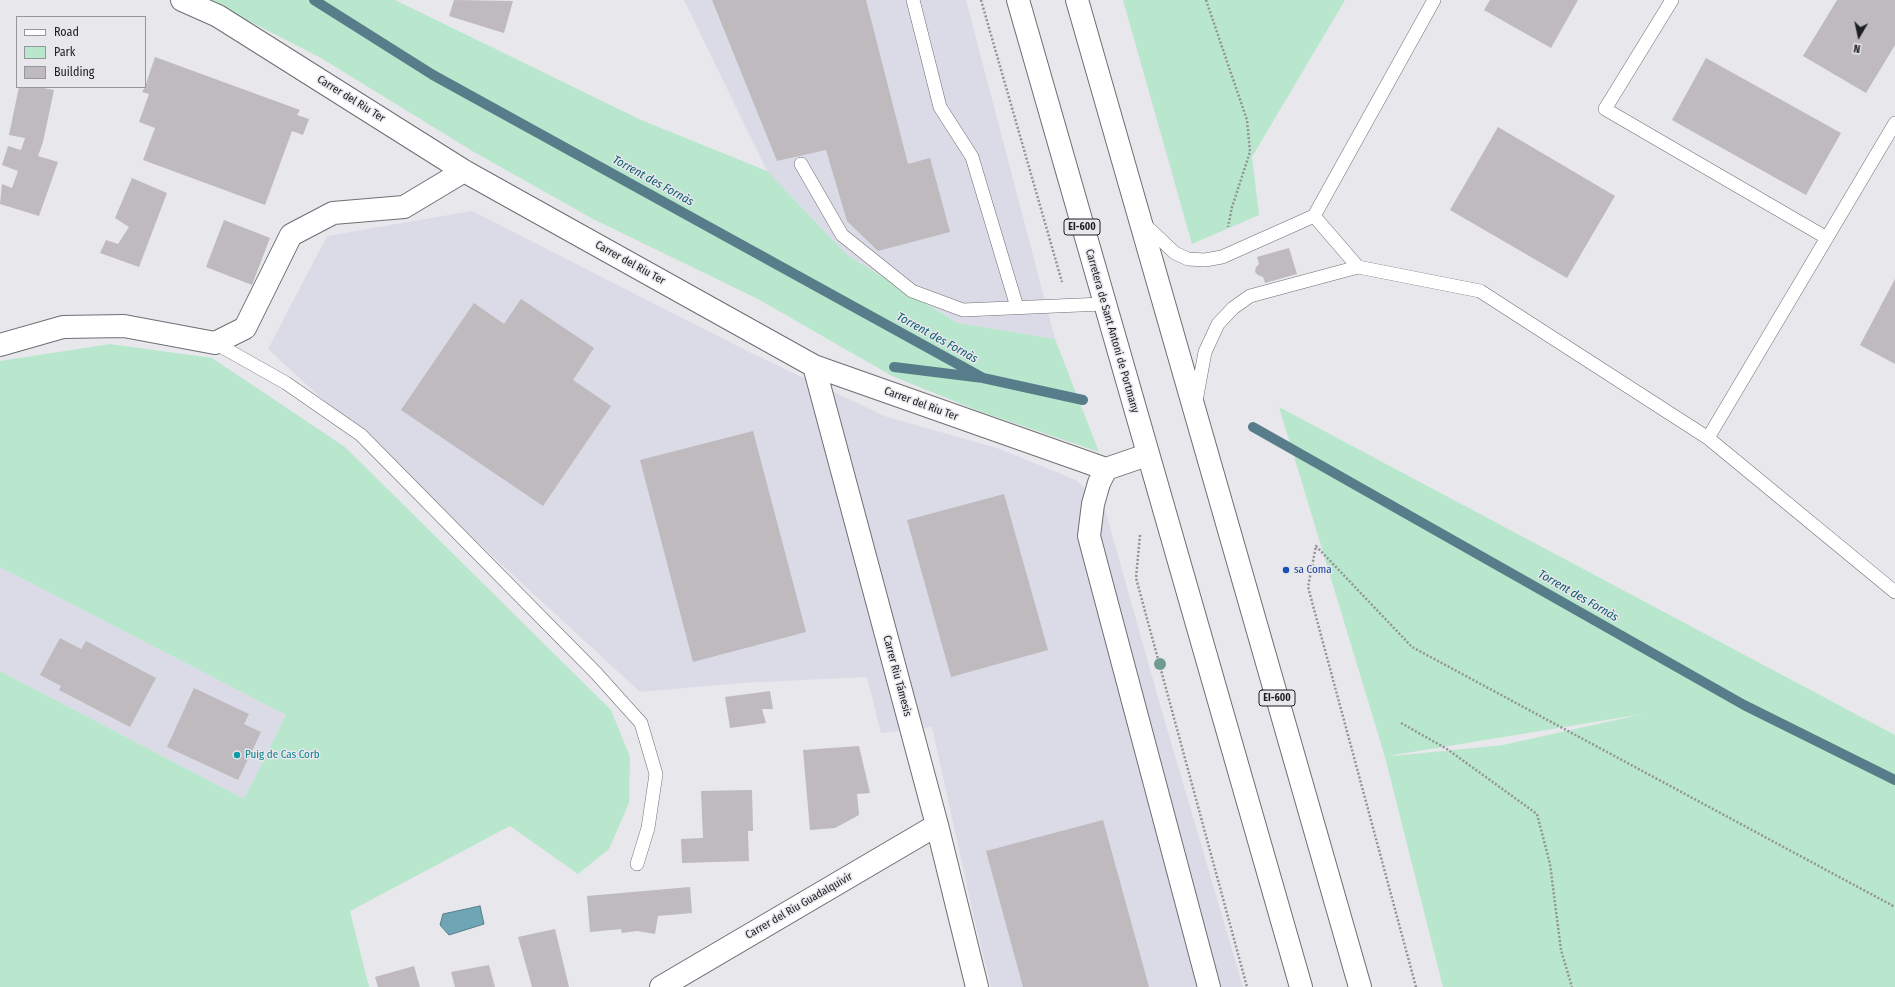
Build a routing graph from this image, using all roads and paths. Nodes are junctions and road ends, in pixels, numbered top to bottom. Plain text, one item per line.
1 (182, 0) edge
2 (913, 0) edge
3 (981, 0) edge
4 (1018, 0) edge
5 (1077, 0) edge
6 (1206, 0) edge
7 (1434, 0) edge
8 (1672, 0) edge
9 (1895, 123) edge
10 (801, 164) dead end
11 (464, 171) junction
12 (1314, 216) junction
13 (1142, 222) junction
14 (1827, 238) junction
15 (1222, 257) junction
16 (1358, 267) junction
17 (1103, 304) junction
18 (1069, 305) junction
19 (1017, 307) junction
20 (215, 343) junction
21 (0, 345) edge
22 (814, 366) junction
23 (1195, 408) junction
24 (1708, 438) junction
25 (1147, 455) junction
26 (1106, 469) junction
27 (1140, 532) dead end
28 (1895, 592) edge
29 (1401, 723) dead end
30 (937, 825) junction
31 (637, 864) dead end
32 (1895, 907) edge
33 (688, 979) edge
34 (661, 987) edge
35 (977, 987) edge
36 (1209, 987) edge
37 (1247, 987) edge
38 (1300, 987) edge
39 (1360, 987) edge
40 (1416, 987) edge
41 (1572, 987) edge

1 - 11 street, Carrer del Riu Ter
2 - 19 lane
3 - 18 path
4 - 17 street, Carretera de Sant Antoni de Portmany / EI-600
5 - 13 street, EI-600
6 - 15 path
7 - 12 lane
8 - 14 lane
9 - 14 lane
10 - 19 lane
11 - 20 street
11 - 22 street, Carrer del Riu Ter
12 - 15 lane
12 - 16 lane
13 - 15 lane
13 - 23 street, EI-600
14 - 24 lane
16 - 23 lane
16 - 24 lane
17 - 18 lane
17 - 25 street, Carretera de Sant Antoni de Portmany / EI-600
18 - 19 lane
20 - 21 street
20 - 31 lane
22 - 26 street, Carrer del Riu Ter
22 - 30 street, Carrer Riu Támesis
23 - 39 street, EI-600
24 - 28 lane
25 - 26 street
25 - 38 street, EI-600
26 - 36 street
27 - 37 path
29 - 41 path
30 - 33 street, Carrer del Riu Guadalquivir
30 - 35 street, Carrer Riu Támesis
32 - 40 path
33 - 34 street, Carrer del Riu Guadalquivir

